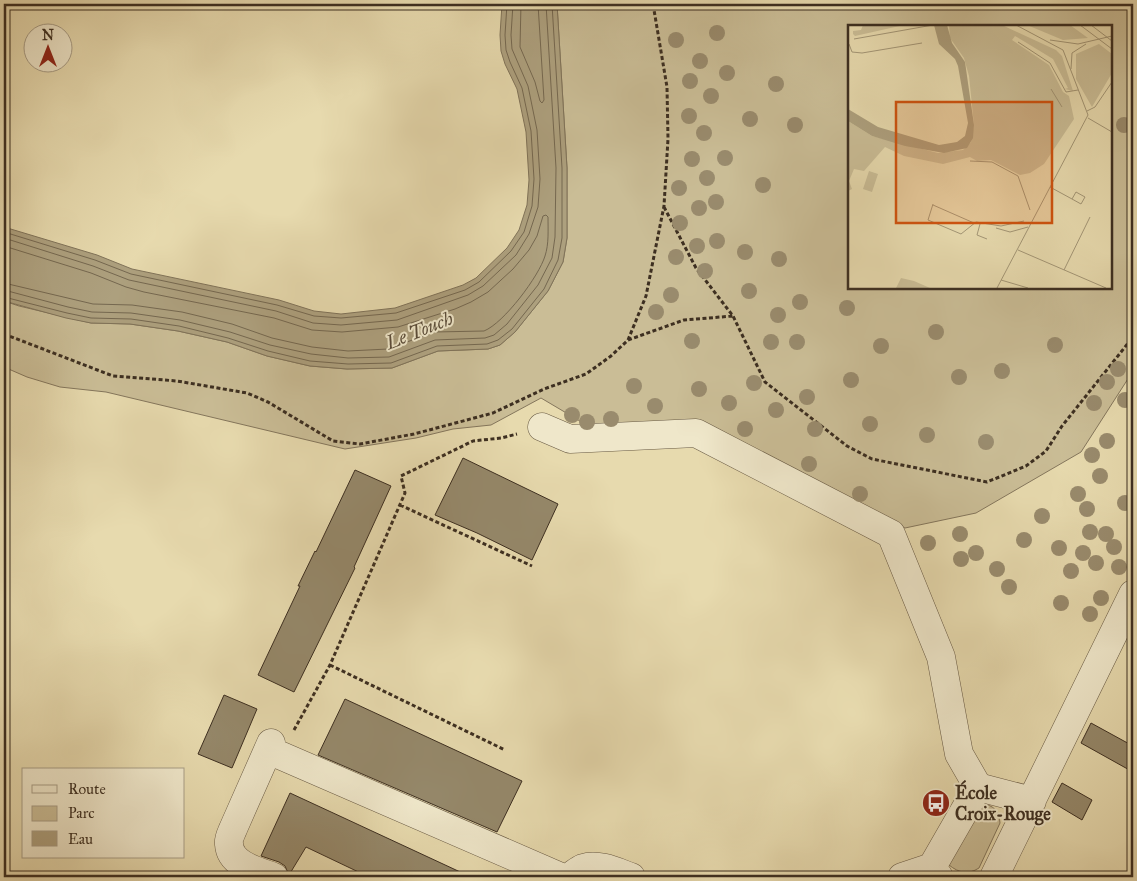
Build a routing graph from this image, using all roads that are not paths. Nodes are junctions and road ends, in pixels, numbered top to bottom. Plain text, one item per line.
1 (542, 427) road end
2 (1130, 609) edge
3 (978, 787) junction
4 (1032, 801) junction
5 (935, 872) edge
6 (274, 877) edge
7 (561, 877) edge
8 (569, 877) edge
9 (631, 877) edge
10 (902, 877) edge
11 (994, 877) edge

1 - 3 street
2 - 4 street
3 - 4 street
3 - 5 street
4 - 11 street
5 - 10 street
6 - 7 street
8 - 9 street

